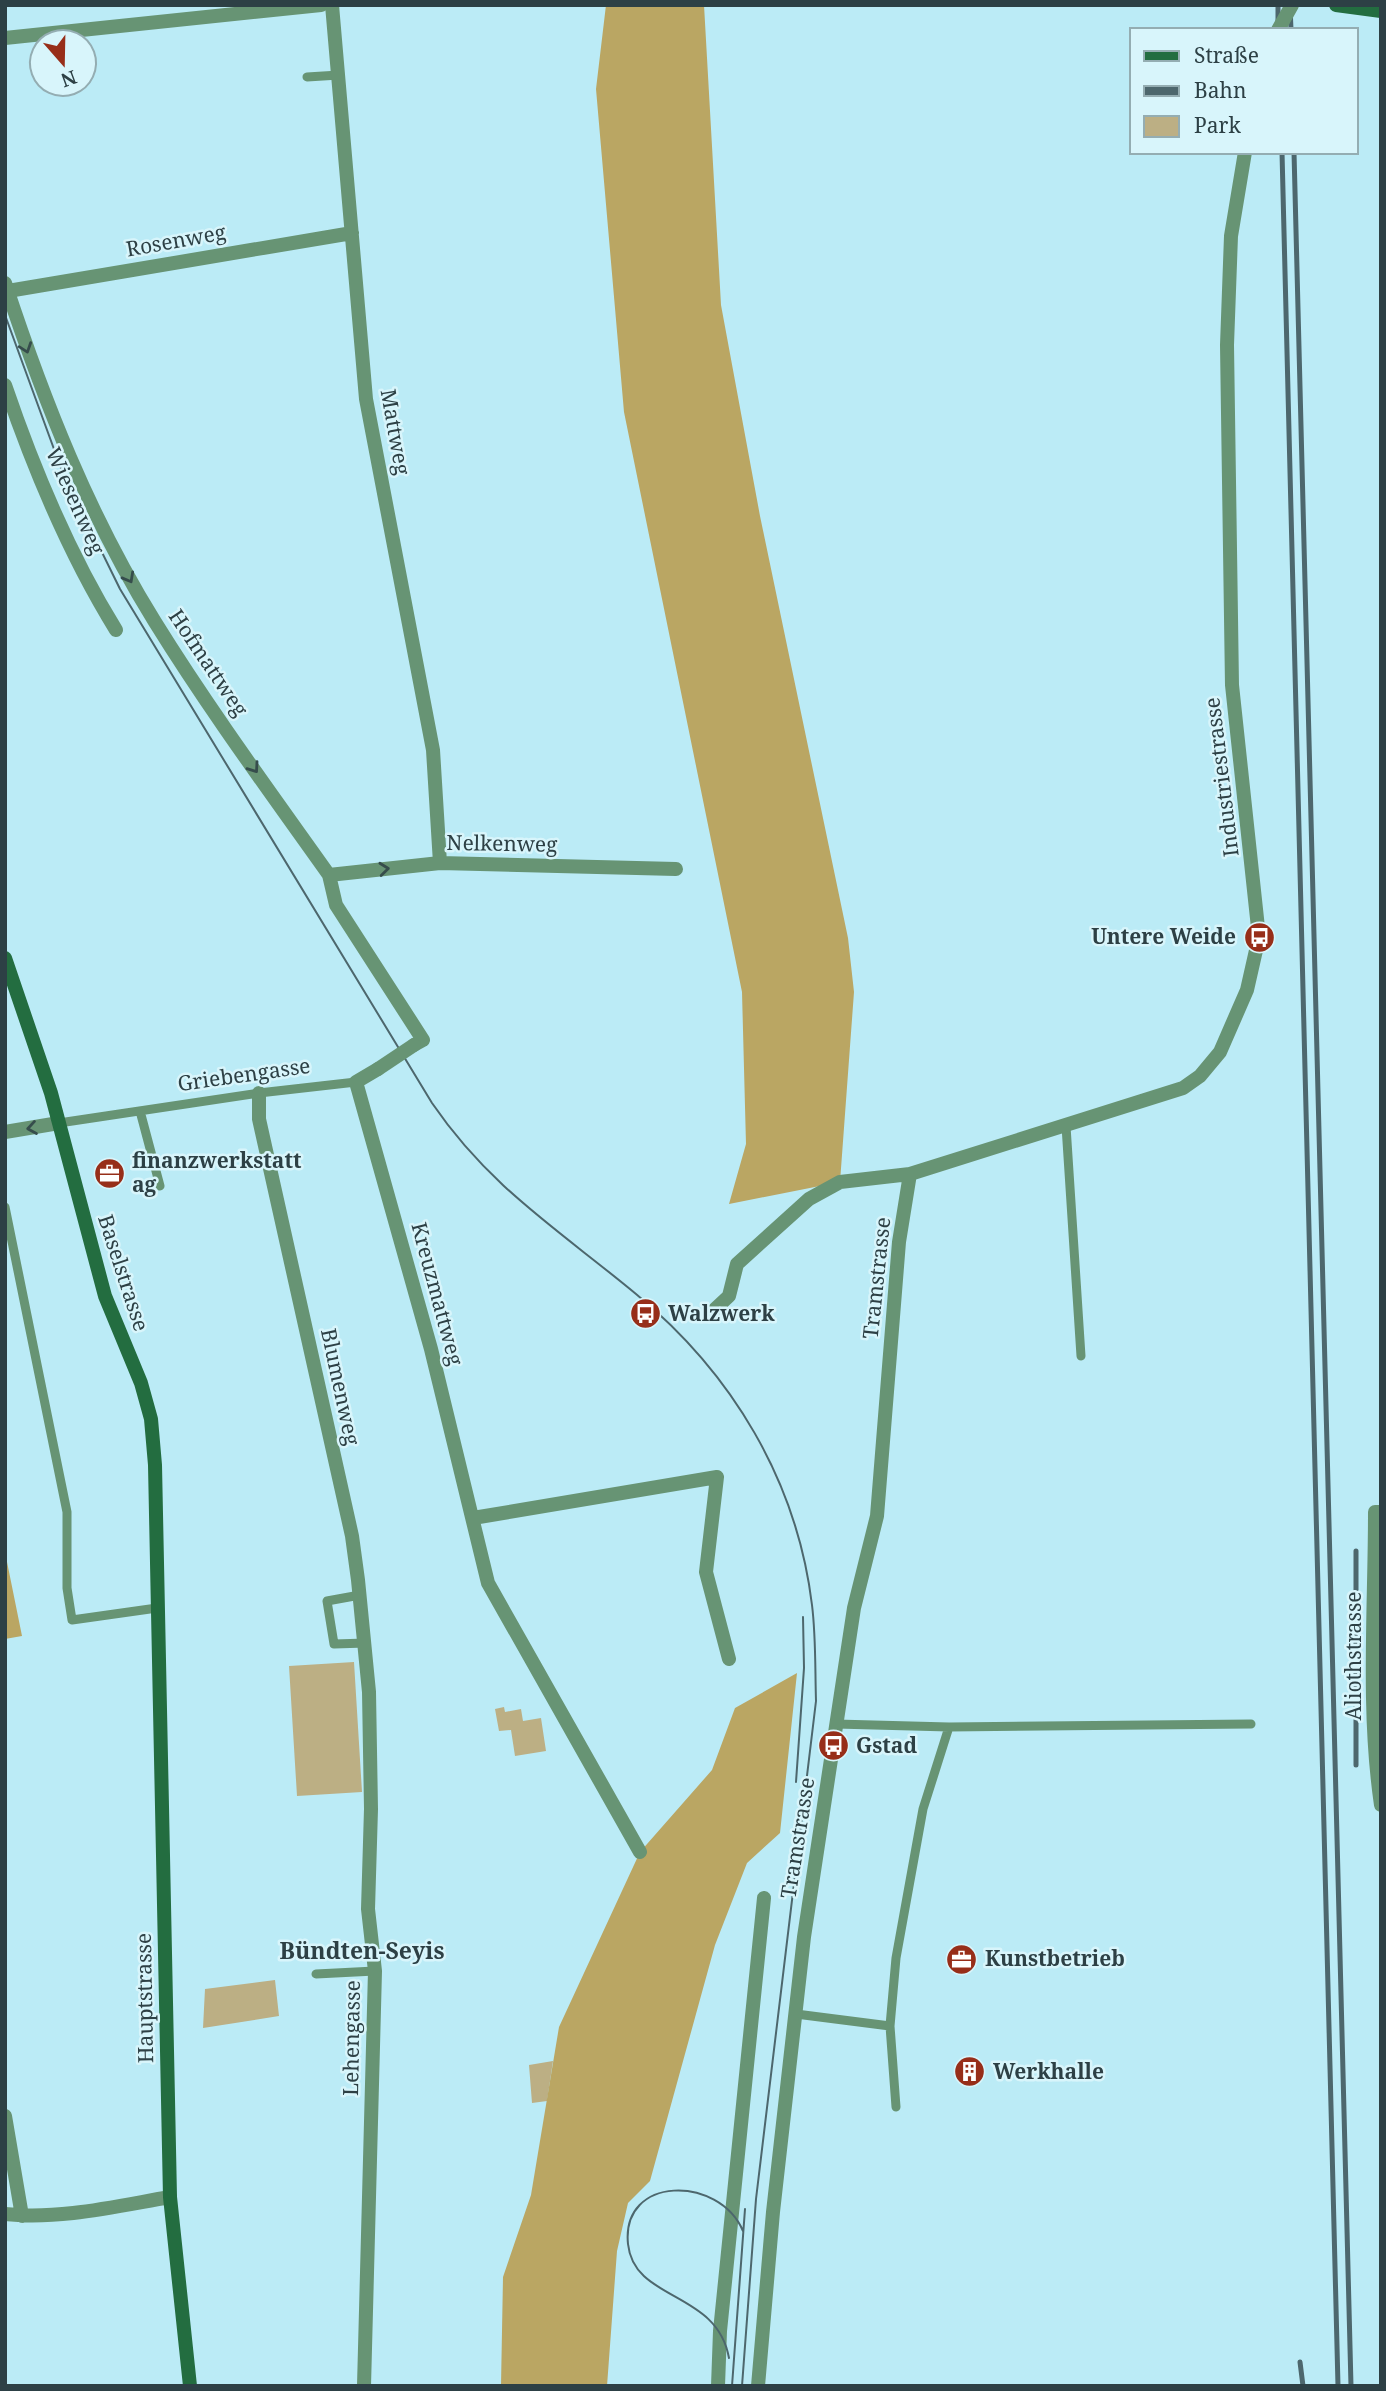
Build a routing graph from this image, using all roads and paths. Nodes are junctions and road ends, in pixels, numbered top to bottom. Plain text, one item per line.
1 (321, 5) edge
2 (332, 5) edge
3 (1292, 5) edge
4 (1336, 5) edge
5 (1381, 11) edge
6 (1279, 28) edge
7 (5, 38) edge
8 (339, 75) junction
9 (307, 77) dead end
10 (1245, 154) edge
11 (352, 233) junction
12 (7, 287) edge
13 (5, 385) edge
14 (116, 630) dead end
15 (440, 863) junction
16 (676, 869) dead end
17 (329, 876) junction
18 (5, 958) edge
19 (418, 1043) joint
20 (356, 1082) junction
21 (259, 1093) junction
22 (140, 1111) junction
23 (60, 1123) junction
24 (1066, 1126) junction
25 (5, 1132) edge
26 (910, 1174) junction
27 (160, 1186) dead end
28 (5, 1207) edge
29 (714, 1310) dead end
30 (1081, 1356) dead end
31 (1381, 1512) edge
32 (473, 1518) junction
33 (360, 1595) junction
34 (157, 1608) junction
35 (366, 1643) junction
36 (729, 1658) dead end
37 (369, 1692) joint
38 (836, 1724) junction
39 (1251, 1724) dead end
40 (949, 1727) junction
41 (1381, 1805) edge
42 (640, 1852) dead end
43 (764, 1898) dead end
44 (375, 1971) junction
45 (316, 1974) dead end
46 (796, 2014) junction
47 (890, 2026) junction
48 (896, 2107) dead end
49 (5, 2116) edge
50 (170, 2197) junction
51 (5, 2214) edge
52 (22, 2216) junction
53 (190, 2386) edge
54 (364, 2386) edge
55 (718, 2386) edge
56 (758, 2386) edge

1 - 7 street
2 - 8 street, Mattweg
3 - 6 street, bridge
4 - 5 main road
8 - 9 lane
8 - 11 street, Mattweg
10 - 24 street, Industriestrasse
11 - 12 street, Rosenweg
11 - 15 street, Mattweg
12 -> 17 street, Hofmattweg
13 - 14 street, Wiesenweg
15 - 16 street, Nelkenweg
17 -> 15 street, Nelkenweg
17 - 19 street, Hofmattweg
18 - 23 main road, Baselstrasse
19 - 20 street, Griebengasse, bridge
20 - 21 lane, Griebengasse
20 - 32 street, Kreuzmattweg
21 - 22 lane, Griebengasse
21 - 33 street, Blumenweg
22 - 23 lane, Griebengasse
22 - 27 lane
23 -> 25 street
23 - 34 main road, Baselstrasse
24 - 26 street, Industriestrasse
24 - 30 lane
26 - 29 street
26 - 38 street, Tramstrasse
28 - 34 lane
31 - 41 street, Aliothstrasse
32 - 36 street
32 - 42 street, Kreuzmattweg
33 - 35 street, Blumenweg
33 - 35 lane
34 - 50 main road, Hauptstrasse
35 - 37 street, Blumenweg
37 - 44 street, Lehengasse
38 - 40 lane
38 - 46 street, Tramstrasse
39 - 40 lane
40 - 47 lane
43 - 55 street, Tramstrasse
44 - 45 lane
44 - 54 street, Lehengasse
46 - 47 lane
46 - 56 street, Tramstrasse
47 - 48 lane
49 - 52 street
50 - 52 street
50 - 53 main road, Hauptstrasse
51 - 52 street

